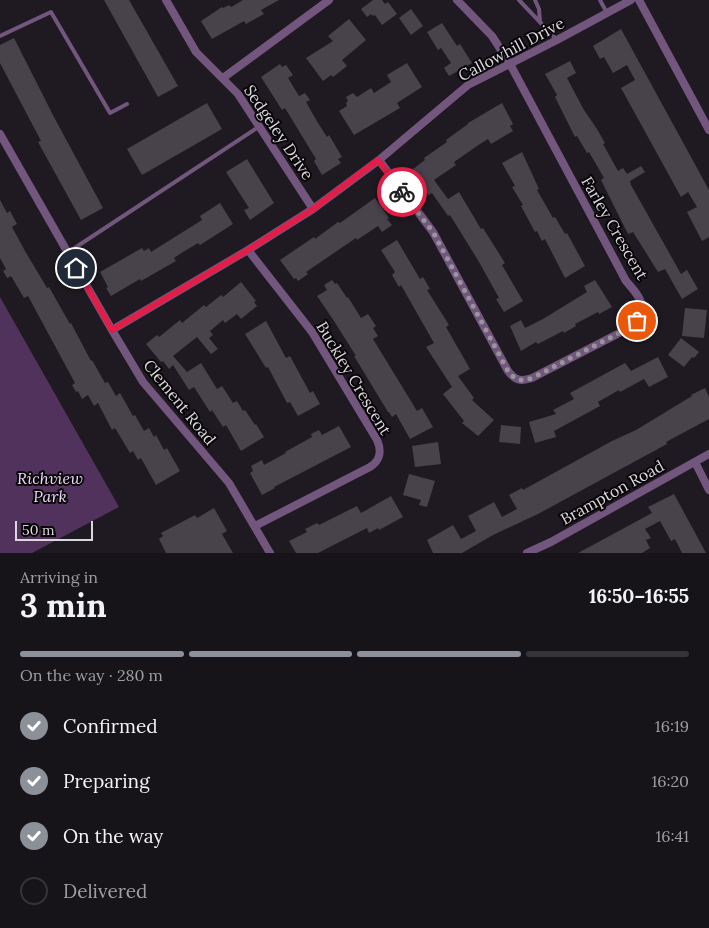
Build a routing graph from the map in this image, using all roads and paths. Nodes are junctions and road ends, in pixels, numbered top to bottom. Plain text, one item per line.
1 (166, 0) edge
2 (329, 0) edge
3 (457, 0) edge
4 (519, 0) edge
5 (535, 0) edge
6 (600, 0) edge
7 (631, 0) edge
8 (639, 0) edge
9 (607, 13) junction
10 (540, 22) junction
11 (0, 36) edge
12 (557, 40) junction
13 (510, 64) junction
14 (223, 78) junction
15 (127, 104) dead end
16 (260, 126) junction
17 (709, 130) edge
18 (0, 134) edge
19 (378, 160) junction
20 (313, 209) junction
21 (248, 250) junction
22 (67, 253) junction
23 (112, 330) junction
24 (709, 454) edge
25 (695, 462) junction
26 (709, 490) edge
27 (255, 526) junction
28 (270, 553) edge
29 (528, 553) edge

1 - 14 street, Sedgeley Drive
2 - 14 street
3 - 13 street
4 - 10 lane
5 - 10 lane
6 - 9 lane
7 - 9 street, Callowhill Drive
8 - 17 street
9 - 12 street, Callowhill Drive
10 - 12 lane
11 - 15 lane
12 - 13 street, Callowhill Drive
13 - 19 street, Callowhill Drive
13 - 19 street, Farley Crescent
14 - 16 street, Sedgeley Drive
16 - 20 street, Sedgeley Drive
16 - 22 lane
18 - 22 street, Clement Road
19 - 20 street, Callowhill Drive
20 - 21 street, Callowhill Drive
21 - 23 street, Callowhill Drive
21 - 27 street, Buckley Crescent
22 - 23 street, Clement Road
23 - 27 street, Clement Road
24 - 25 street, Brampton Road
25 - 26 street
25 - 29 street, Brampton Road
27 - 28 street, Clement Road

